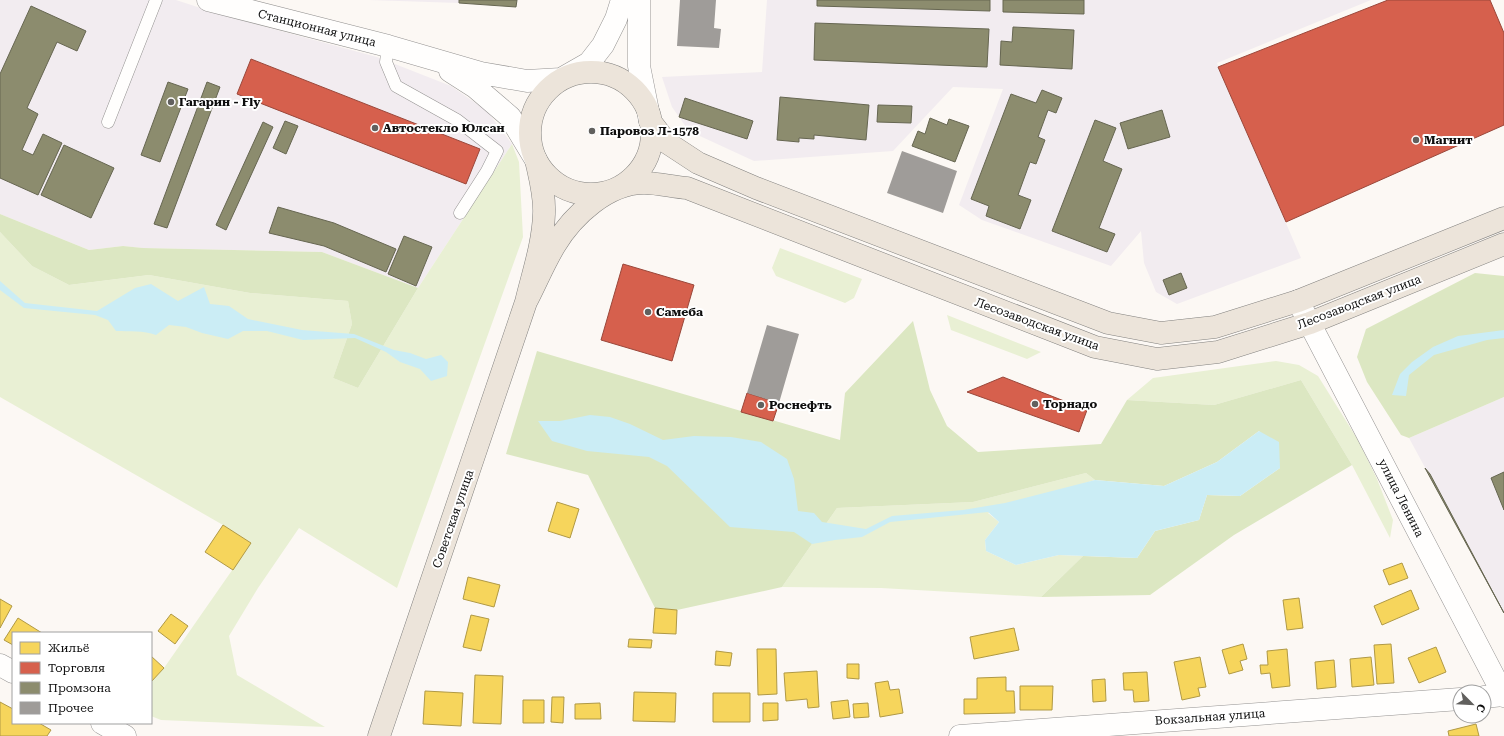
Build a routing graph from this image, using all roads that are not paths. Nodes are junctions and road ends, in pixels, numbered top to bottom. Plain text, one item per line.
1 (156, 0) edge
2 (208, 0) edge
3 (622, 0) edge
4 (639, 0) edge
5 (388, 46) junction
6 (427, 57) junction
7 (561, 79) junction
8 (650, 120) junction
9 (108, 122) dead end
10 (536, 160) junction
11 (618, 187) junction
12 (460, 213) dead end
13 (1504, 218) edge
14 (1504, 244) edge
15 (526, 302) junction
16 (1298, 302) junction
17 (1310, 323) junction
18 (0, 665) edge
19 (12, 671) edge
20 (1504, 695) edge
21 (1492, 696) edge
22 (1452, 699) edge
23 (104, 724) edge
24 (125, 736) edge
25 (379, 736) edge
26 (960, 736) edge

1 - 9 lane
2 - 5 street, Станционная улица
3 - 7 street
4 - 8 street
5 - 6 street, Станционная улица
5 - 12 lane
6 - 7 street, Станционная улица
6 - 10 street, Станционная улица
7 - 8 main road
7 - 10 main road
8 - 11 main road
8 - 16 main road, Лесозаводская улица
10 - 11 main road
10 - 15 main road, Советская улица
11 - 15 main road, Советская улица
11 - 17 main road, Лесозаводская улица
13 - 16 main road, Лесозаводская улица
14 - 17 main road, Лесозаводская улица
15 - 25 main road, Советская улица
16 - 17 street, улица Ленина
17 - 20 street, улица Ленина
18 - 19 street
20 - 21 street
22 - 26 street, Вокзальная улица
23 - 24 street

